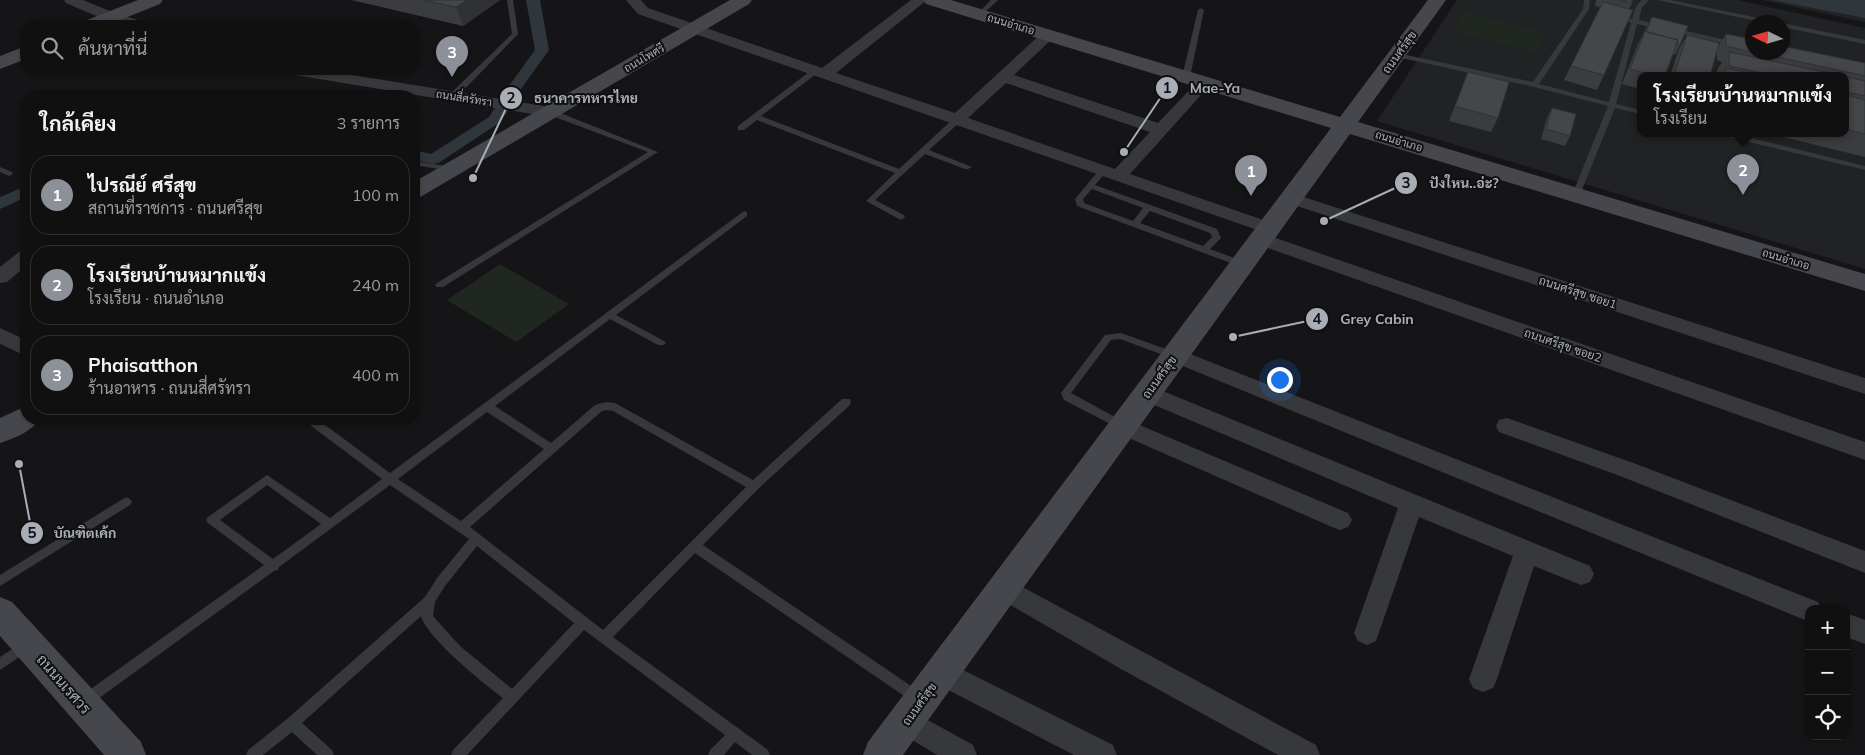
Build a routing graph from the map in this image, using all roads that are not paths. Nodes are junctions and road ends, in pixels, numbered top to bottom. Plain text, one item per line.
1 (71, 0) edge
2 (154, 0) edge
3 (510, 0) edge
4 (633, 0) edge
5 (744, 0) edge
6 (920, 0) edge
7 (932, 0) edge
8 (995, 0) edge
9 (1437, 0) edge
10 (1587, 0) edge
11 (1660, 0) edge
12 (1642, 3) edge
13 (1630, 4) edge
14 (1586, 9) junction
15 (1201, 10) dead end
16 (1595, 12) dead end
17 (980, 14) junction
18 (112, 17) junction
19 (1745, 17) edge
20 (1624, 19) edge
21 (104, 20) edge
22 (123, 20) edge
23 (1634, 21) junction
24 (1790, 27) edge
25 (695, 29) junction
26 (1048, 35) junction
27 (1865, 42) edge
28 (1745, 46) edge
29 (20, 54) edge
30 (1397, 55) junction
31 (0, 62) edge
32 (820, 72) junction
33 (325, 75) edge
34 (1004, 77) junction
35 (1195, 80) junction
36 (1535, 85) junction
37 (417, 90) edge
38 (420, 91) edge
39 (453, 96) junction
40 (1612, 104) junction
41 (1637, 111) edge
42 (550, 112) junction
43 (756, 117) junction
44 (957, 120) junction
45 (1345, 125) junction
46 (741, 128) dead end
47 (1160, 130) junction
48 (1740, 137) edge
49 (924, 151) junction
50 (420, 164) edge
51 (968, 167) dead end
52 (1865, 168) edge
53 (0, 169) edge
54 (452, 169) junction
55 (901, 173) junction
56 (1110, 173) junction
57 (9, 174) dead end
58 (1090, 186) junction
59 (420, 188) edge
60 (1576, 195) junction
61 (1291, 198) junction
62 (1148, 207) junction
63 (744, 214) dead end
64 (901, 217) dead end
65 (1134, 225) junction
66 (1265, 234) junction
67 (1204, 250) junction
68 (20, 261) edge
69 (1242, 264) junction
70 (0, 277) edge
71 (1865, 283) edge
72 (440, 285) dead end
73 (609, 315) junction
74 (0, 336) edge
75 (661, 343) dead end
76 (20, 346) edge
77 (1175, 355) junction
78 (1865, 386) edge
79 (1148, 393) junction
80 (846, 402) dead end
81 (488, 407) junction
82 (20, 420) edge
83 (318, 425) edge
84 (1123, 426) junction
85 (1507, 426) dead end
86 (0, 432) edge
87 (552, 449) junction
88 (1865, 451) edge
89 (391, 480) junction
90 (754, 486) junction
91 (126, 502) dead end
92 (1412, 503) junction
93 (1340, 520) dead end
94 (330, 524) junction
95 (462, 527) junction
96 (476, 539) junction
97 (695, 546) junction
98 (1527, 551) junction
99 (1865, 562) edge
100 (274, 566) junction
101 (1582, 574) dead end
102 (0, 581) edge
103 (1004, 588) junction
104 (429, 601) junction
105 (1805, 608) edge
106 (0, 612) edge
107 (583, 622) junction
108 (1850, 626) edge
109 (1865, 632) edge
110 (1367, 633) dead end
111 (604, 637) junction
112 (29, 644) junction
113 (0, 664) edge
114 (941, 672) junction
115 (1483, 679) dead end
116 (512, 698) junction
117 (81, 704) junction
118 (913, 711) junction
119 (292, 723) junction
120 (734, 734) junction
121 (128, 755) edge
122 (254, 755) edge
123 (327, 755) edge
124 (458, 755) edge
125 (715, 755) edge
126 (763, 755) edge
127 (881, 755) edge
128 (963, 755) edge
129 (1103, 755) edge
130 (1306, 755) edge

1 - 18 street
2 - 18 main road
3 - 39 lane
4 - 25 street, ถนนศรีสุข ซอย2
5 - 25 main road, ถนนโพศรี
6 - 32 street
7 - 17 main road, ถนนอำเภอ
8 - 17 lane
9 - 30 main road, ถนนศรีสุข
10 - 14 lane
11 - 19 lane
12 - 13 lane
12 - 23 lane
14 - 16 lane
14 - 36 lane
15 - 35 lane
17 - 26 main road, ถนนอำเภอ
18 - 21 main road
18 - 22 street
20 - 23 lane
23 - 28 lane
23 - 40 lane
24 - 27 lane
25 - 32 street, ถนนศรีสุข ซอย2
25 - 42 main road, ถนนโพศรี
26 - 34 street
26 - 35 main road, ถนนอำเภอ
29 - 31 main road
30 - 36 lane
30 - 45 main road, ถนนศรีสุข
32 - 43 lane
32 - 44 street, ถนนศรีสุข ซอย2
33 - 37 street, ถนนสี่ศรัทรา
34 - 44 street
34 - 47 street
35 - 45 main road, ถนนอำเภอ
35 - 47 street
36 - 40 lane
38 - 39 street, ถนนสี่ศรัทรา
39 - 42 street, ถนนสี่ศรัทรา
40 - 41 lane
40 - 60 lane
42 - 54 main road, ถนนโพศรี
42 - 72 lane
43 - 46 lane
43 - 55 lane
44 - 49 lane
44 - 56 street, ถนนศรีสุข ซอย2
45 - 60 main road, ถนนอำเภอ
45 - 61 main road, ถนนศรีสุข
47 - 56 street
48 - 52 lane
49 - 51 lane
49 - 55 lane
50 - 54 lane
53 - 57 lane
54 - 59 main road, ถนนโพศรี
55 - 64 lane
56 - 58 lane
56 - 66 street, ถนนศรีสุข ซอย2
58 - 62 lane
58 - 65 lane
60 - 71 main road, ถนนอำเภอ
61 - 66 main road, ถนนศรีสุข
61 - 78 street, ถนนศรีสุข ซอย1
62 - 65 lane
62 - 67 lane
63 - 73 lane
65 - 67 lane
66 - 69 main road, ถนนศรีสุข
66 - 88 street, ถนนศรีสุข ซอย2
67 - 69 lane
68 - 70 street
69 - 77 main road, ถนนศรีสุข
73 - 75 lane
73 - 81 lane
74 - 76 street
77 - 79 main road, ถนนศรีสุข
77 - 84 lane
77 - 105 street
79 - 84 main road, ถนนศรีสุข
79 - 92 street
80 - 90 lane
81 - 87 lane
81 - 89 lane
82 - 86 main road
83 - 89 lane
84 - 93 street
84 - 103 main road, ถนนศรีสุข
85 - 99 street
87 - 90 lane
87 - 95 lane
89 - 94 lane
89 - 95 lane
90 - 97 lane
91 - 102 lane
92 - 98 street
92 - 110 street
94 - 100 lane
94 - 100 lane
95 - 96 lane
96 - 104 lane
96 - 107 lane
97 - 111 lane
97 - 118 lane
98 - 101 street
98 - 115 street
100 - 117 lane
103 - 114 main road, ถนนศรีสุข
103 - 130 street
104 - 116 lane
104 - 119 lane
106 - 112 main road, ถนนนเรศวร
107 - 111 lane
107 - 116 lane
108 - 109 street
111 - 120 lane
112 - 113 lane
112 - 117 main road, ถนนนเรศวร
114 - 118 main road, ถนนศรีสุข
114 - 129 street
116 - 124 lane
117 - 121 main road, ถนนนเรศวร
118 - 127 main road, ถนนศรีสุข
118 - 128 street
119 - 122 lane
119 - 123 lane
120 - 125 lane
120 - 126 lane

